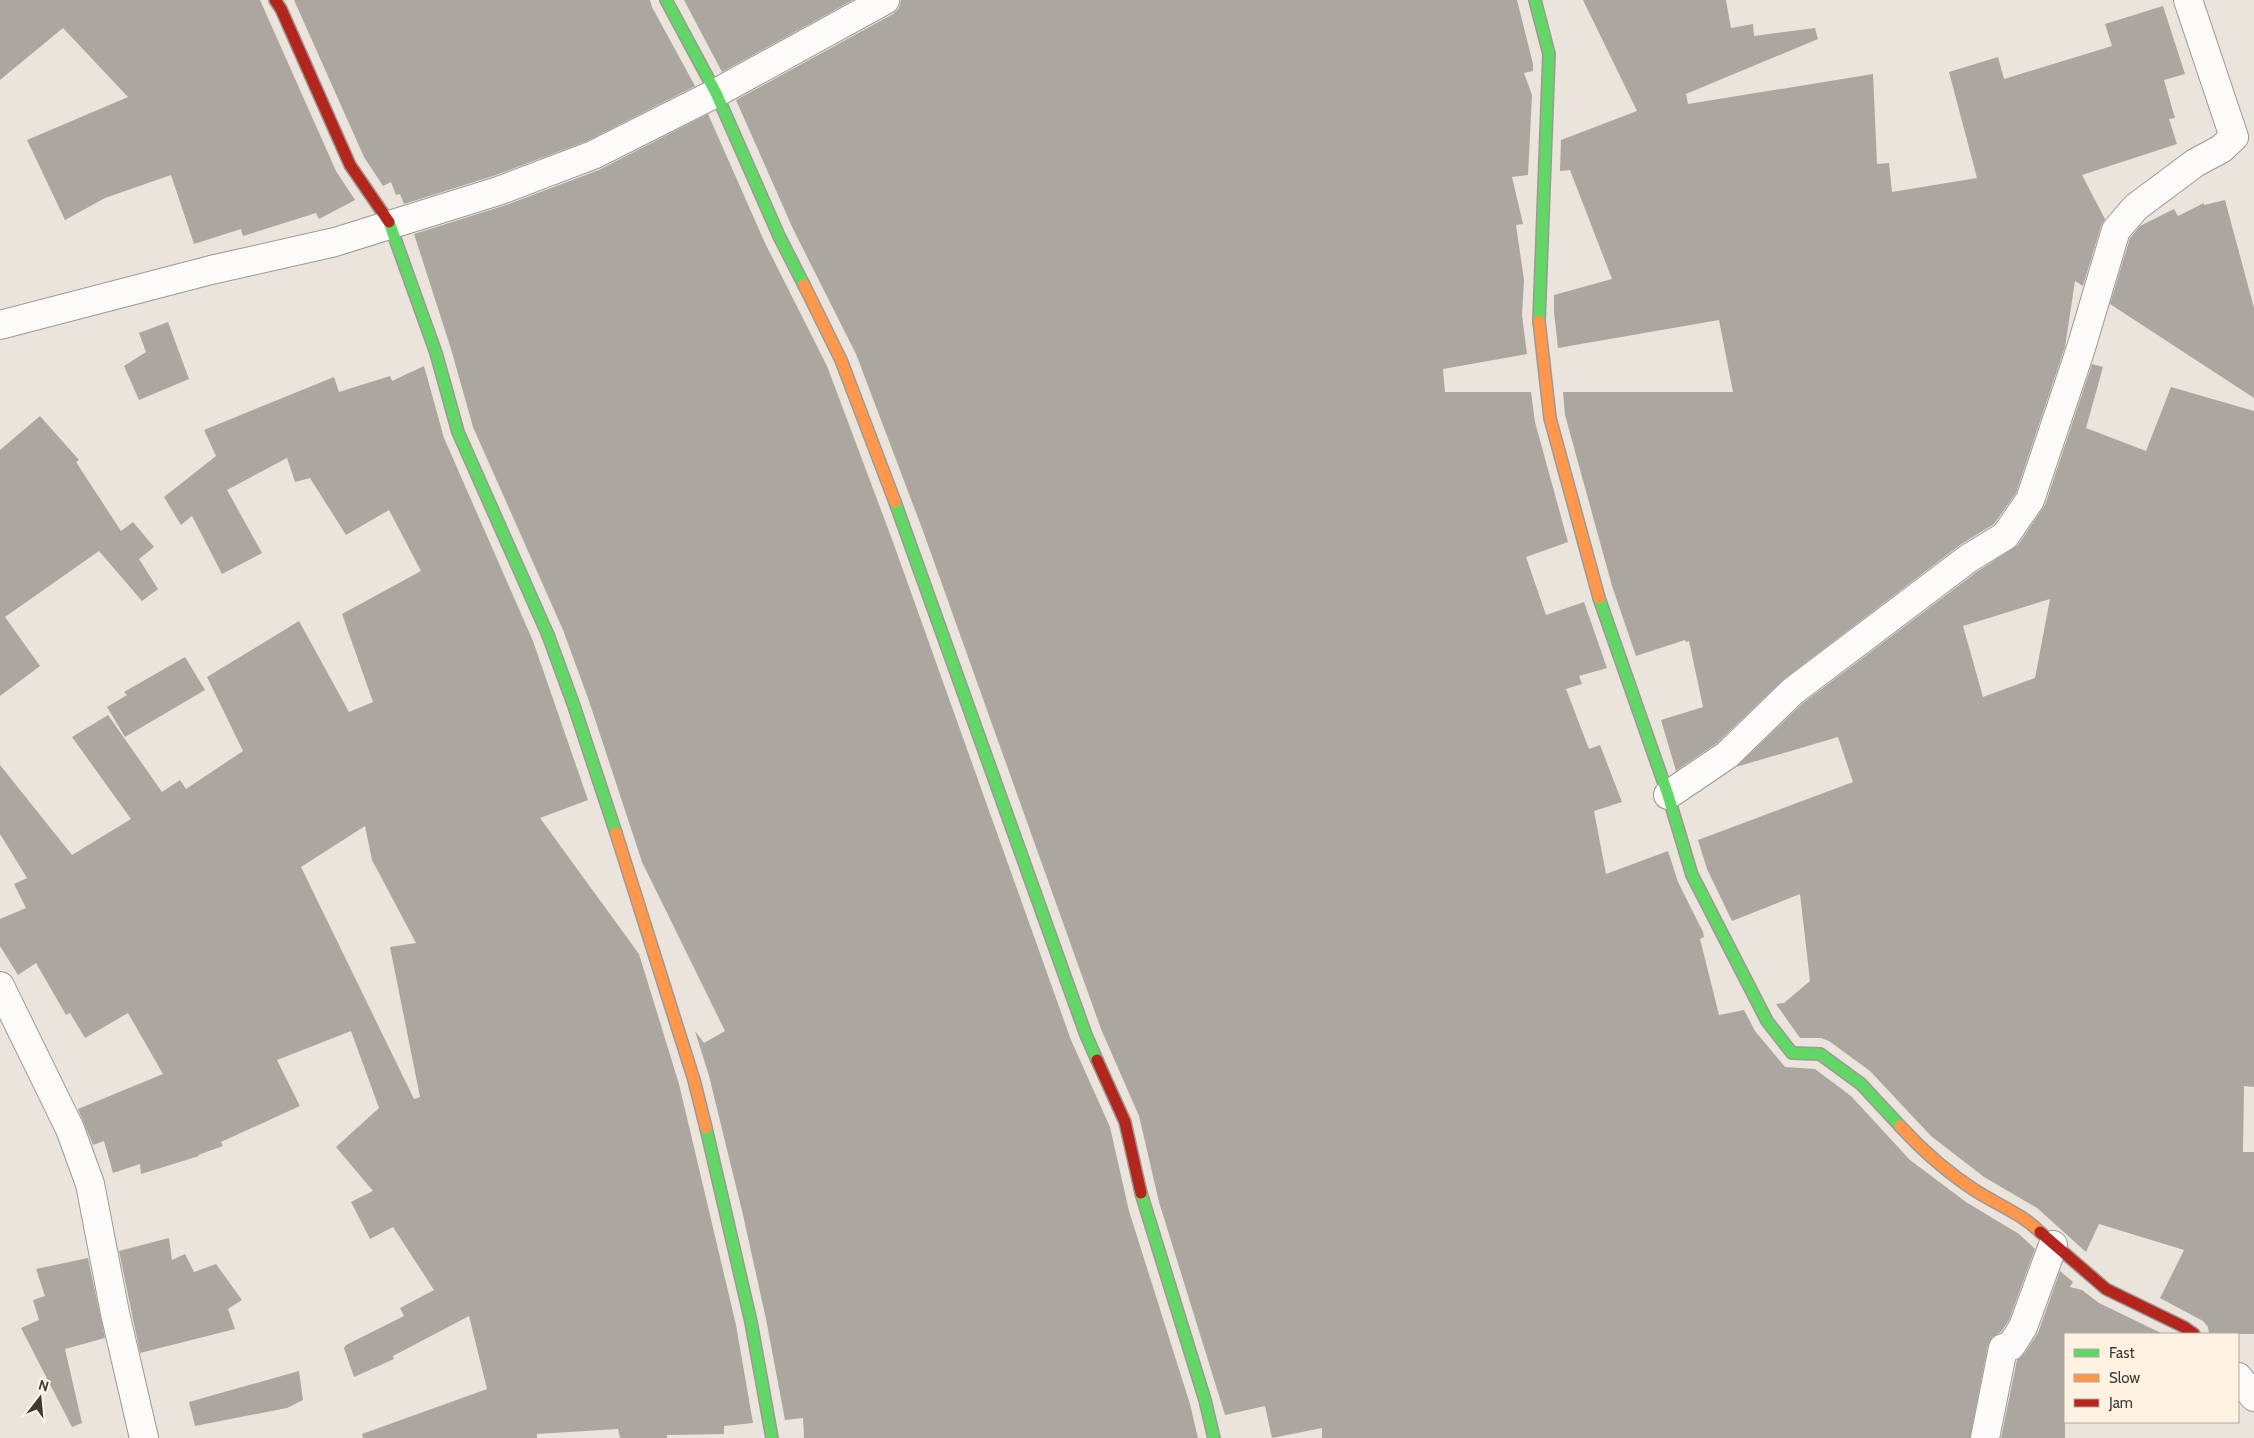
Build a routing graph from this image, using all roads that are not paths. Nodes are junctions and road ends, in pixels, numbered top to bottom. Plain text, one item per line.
1 (275, 0) edge
2 (666, 0) edge
3 (885, 0) edge
4 (1535, 0) edge
5 (2188, 0) edge
6 (716, 93) junction
7 (391, 225) junction
8 (1, 328) edge
9 (1668, 796) junction
10 (0, 986) edge
11 (2052, 1245) junction
12 (2193, 1333) edge
13 (2239, 1378) edge
14 (2254, 1397) edge
15 (144, 1438) edge
16 (772, 1438) edge
17 (1214, 1438) edge
18 (1985, 1438) edge

1 - 7 street
2 - 6 street
3 - 6 street
4 - 9 street
5 - 9 street
6 - 7 street
6 - 17 street
7 - 8 street
7 - 16 street
9 - 11 street
10 - 15 street
11 - 12 street
11 - 18 street
13 - 14 street

